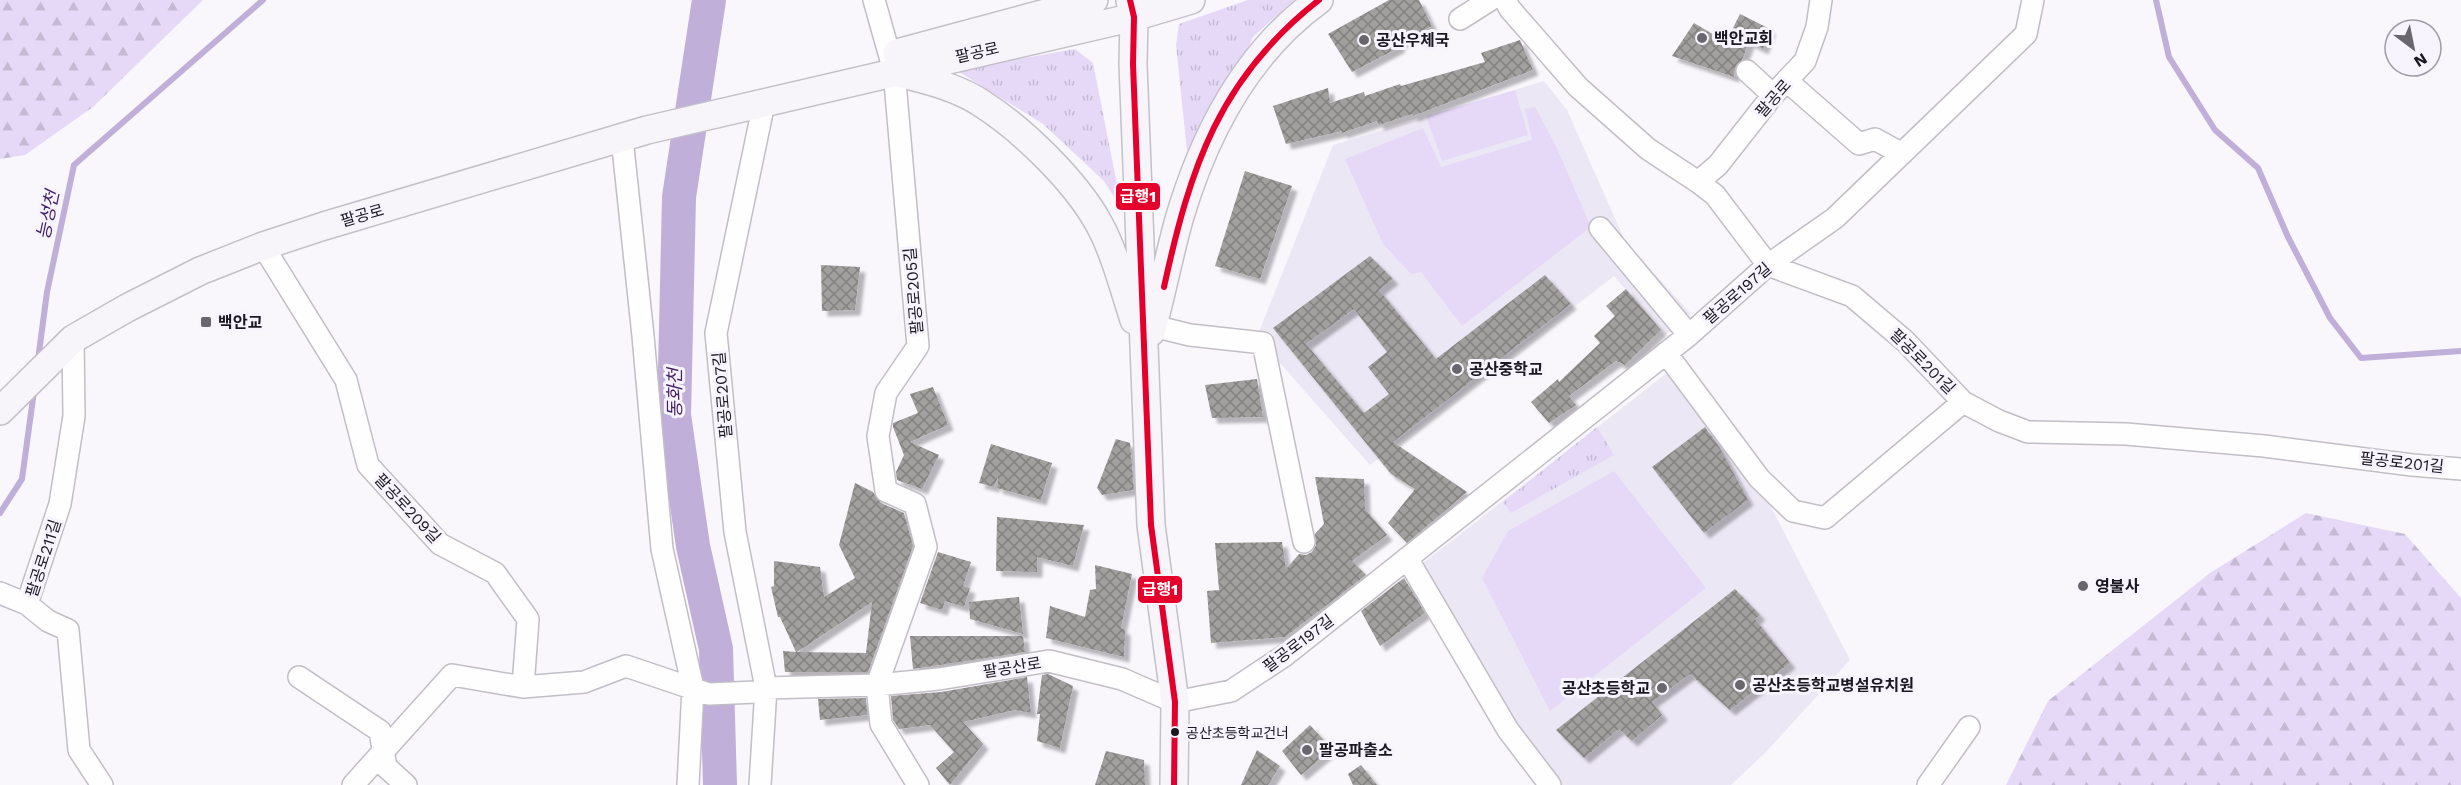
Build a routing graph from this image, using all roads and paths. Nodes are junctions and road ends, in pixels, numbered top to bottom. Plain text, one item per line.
1 (874, 0) edge
2 (1094, 0) edge
3 (1191, 0) edge
4 (1318, 0) edge
5 (1490, 0) edge
6 (1505, 0) edge
7 (1821, 0) edge
8 (2033, 0) edge
9 (1132, 8) edge
10 (1460, 19) dead end
11 (892, 63) junction
12 (1747, 71) dead end
13 (1780, 88) junction
14 (764, 103) junction
15 (634, 134) junction
16 (1902, 154) junction
17 (1698, 182) junction
18 (1600, 228) dead end
19 (263, 246) junction
20 (1768, 265) junction
21 (1153, 326) junction
22 (1689, 335) junction
23 (73, 339) junction
24 (1666, 352) junction
25 (1144, 353) junction
26 (1964, 402) junction
27 (0, 411) edge
28 (2461, 468) edge
29 (1304, 542) dead end
30 (1407, 558) junction
31 (0, 592) edge
32 (27, 604) junction
33 (299, 677) dead end
34 (877, 685) junction
35 (523, 687) junction
36 (761, 690) junction
37 (701, 691) junction
38 (1175, 702) junction
39 (1969, 727) dead end
40 (383, 753) junction
41 (102, 785) edge
42 (353, 785) edge
43 (406, 785) edge
44 (688, 785) edge
45 (759, 785) edge
46 (918, 785) edge
47 (1174, 785) edge
48 (1550, 785) edge
49 (1928, 785) edge

1 - 11 street
2 - 11 main road, 팔공로
3 - 9 main road, 팔공로
4 - 21 main road
5 - 10 street
6 - 17 street
7 - 13 street, 팔공로
8 - 16 street, 팔공로197길
9 - 11 main road, 팔공로
9 - 25 main road
11 - 14 main road, 팔공로
11 - 25 main road
11 - 34 street, 팔공로205길
12 - 13 street
13 - 16 street
13 - 17 street, 팔공로
14 - 15 main road, 팔공로
14 - 36 street, 팔공로207길
15 - 19 main road, 팔공로
15 - 37 street
16 - 20 street, 팔공로197길
17 - 20 street
18 - 22 street
19 - 23 main road, 팔공로
19 - 35 street, 팔공로209길
20 - 22 street, 팔공로197길
20 - 26 street, 팔공로201길
21 - 25 main road
21 - 29 street
22 - 24 street, 팔공로197길
23 - 27 main road, 팔공로
23 - 32 street, 팔공로211길
24 - 26 street
24 - 30 street, 팔공로197길
25 - 38 main road
26 - 28 street, 팔공로201길
30 - 38 street, 팔공로197길
30 - 48 street
31 - 32 street
32 - 41 street, 팔공로211길
33 - 40 street
34 - 36 street, 팔공산로
34 - 38 street, 팔공산로
34 - 46 street, 팔공로205길
35 - 37 street
35 - 40 street
36 - 37 street, 팔공산로
36 - 45 street, 팔공로207길
37 - 44 street
38 - 47 main road
39 - 49 street
40 - 42 street
40 - 43 street

